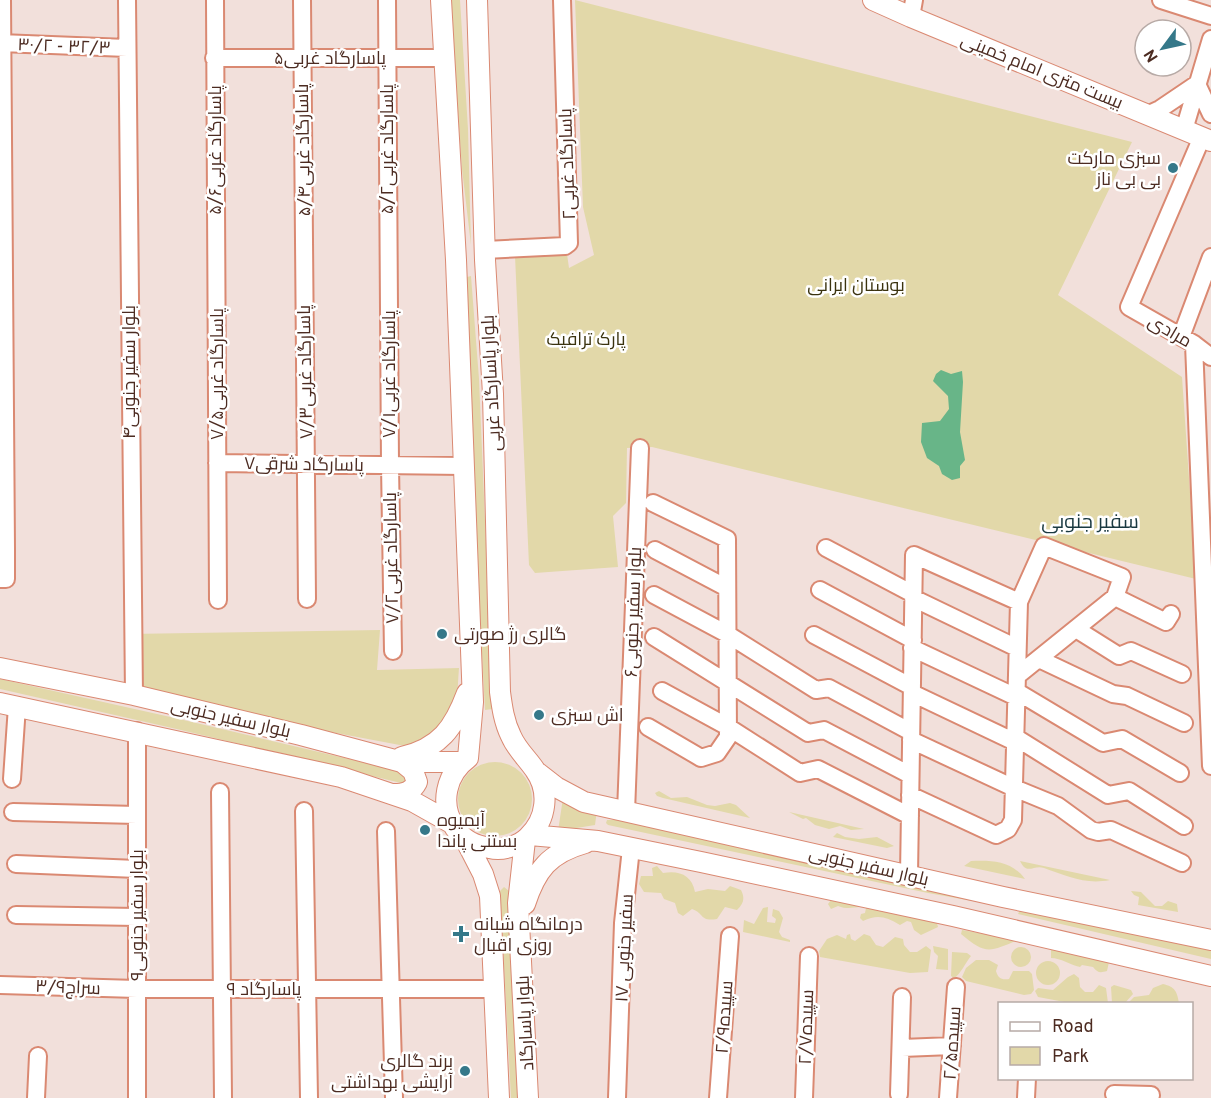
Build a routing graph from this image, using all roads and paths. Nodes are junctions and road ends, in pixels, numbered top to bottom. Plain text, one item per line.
1 (2, 0) edge
2 (127, 0) edge
3 (215, 0) edge
4 (302, 0) edge
5 (387, 0) edge
6 (441, 0) edge
7 (477, 0) edge
8 (562, 0) edge
9 (873, 0) edge
10 (1161, 0) edge
11 (912, 9) edge
12 (1211, 15) edge
13 (1211, 39) edge
14 (1, 43) edge
15 (127, 48) junction
16 (214, 58) junction
17 (302, 58) junction
18 (387, 58) junction
19 (446, 58) junction
20 (1197, 84) junction
21 (1211, 114) edge
22 (1147, 115) junction
23 (1199, 136) edge
24 (485, 255) junction
25 (1211, 257) edge
26 (456, 260) junction
27 (304, 279) joint
28 (388, 282) joint
29 (216, 284) joint
30 (1188, 340) junction
31 (1211, 357) edge
32 (640, 448) dead end
33 (218, 464) junction
34 (306, 464) junction
35 (390, 465) junction
36 (464, 466) junction
37 (3, 484) edge
38 (653, 503) dead end
39 (826, 548) dead end
40 (655, 550) dead end
41 (3, 579) edge
42 (727, 588) junction
43 (820, 590) dead end
44 (654, 595) dead end
45 (913, 596) junction
46 (1115, 597) junction
47 (307, 599) dead end
48 (219, 600) dead end
49 (1018, 602) junction
50 (1171, 614) dead end
51 (1076, 629) junction
52 (727, 634) junction
53 (814, 635) dead end
54 (654, 637) dead end
55 (913, 644) junction
56 (1017, 648) junction
57 (393, 651) dead end
58 (1039, 659) junction
59 (0, 668) edge
60 (472, 668) junction
61 (1182, 674) dead end
62 (728, 682) junction
63 (1016, 688) junction
64 (912, 690) junction
65 (662, 691) dead end
66 (134, 695) junction
67 (8, 705) edge
68 (1210, 708) edge
69 (1184, 723) dead end
70 (648, 727) dead end
71 (728, 727) junction
72 (137, 731) junction
73 (911, 736) junction
74 (1015, 739) junction
75 (395, 760) junction
76 (465, 760) junction
77 (531, 765) junction
78 (1211, 766) edge
79 (1180, 773) dead end
80 (910, 775) junction
81 (12, 779) dead end
82 (1014, 788) junction
83 (220, 792) dead end
84 (394, 794) junction
85 (910, 795) junction
86 (304, 811) dead end
87 (14, 812) dead end
88 (626, 812) junction
89 (137, 815) junction
90 (910, 816) junction
91 (1184, 826) dead end
92 (386, 831) dead end
93 (459, 832) junction
94 (527, 838) junction
95 (593, 841) junction
96 (631, 848) junction
97 (1182, 863) dead end
98 (16, 864) dead end
99 (137, 869) junction
100 (909, 875) junction
101 (1004, 897) junction
102 (490, 899) junction
103 (519, 912) junction
104 (16, 915) dead end
105 (137, 917) junction
106 (1001, 928) junction
107 (730, 936) dead end
108 (1211, 940) edge
109 (809, 956) dead end
110 (1211, 976) edge
111 (0, 985) edge
112 (956, 987) dead end
113 (137, 989) junction
114 (223, 989) junction
115 (307, 989) junction
116 (391, 989) junction
117 (495, 989) junction
118 (902, 997) dead end
119 (952, 1046) junction
120 (902, 1048) junction
121 (38, 1056) dead end
122 (1027, 1080) edge
123 (1114, 1090) edge
124 (899, 1094) dead end
125 (1151, 1095) dead end
126 (36, 1098) edge
127 (137, 1098) edge
128 (224, 1098) edge
129 (309, 1098) edge
130 (394, 1098) edge
131 (499, 1098) edge
132 (528, 1098) edge
133 (617, 1098) edge
134 (718, 1098) edge
135 (804, 1098) edge
136 (948, 1098) edge
137 (1026, 1098) edge

1 - 14 street
2 - 15 street, بلوار سفیر جنوبی۴
3 - 16 street, پاسارگاد غربی۵/۶
4 - 17 street, پاسارگاد غربی۵/۴
5 - 18 street, پاسارگاد غربی۵/۲
6 - 19 main road, بلوار پاسارگاد غربی
7 - 24 main road, بلوار پاسارگاد غربی
8 - 24 street, پاسارگاد غربی۲
9 - 11 main road, بیست متری امام خمینی
10 - 12 street
11 - 22 main road, بیست متری امام خمینی
13 - 20 street
14 - 15 street, ۳۰/۲ - ۳۲/۳
14 - 37 street
15 - 66 street, بلوار سفیر جنوبی۴
16 - 17 street, پاسارگاد غربی۵
16 - 29 street, پاسارگاد غربی۵/۶
17 - 18 street, پاسارگاد غربی۵
17 - 27 street, پاسارگاد غربی۵/۴
18 - 19 street, پاسارگاد غربی۵
18 - 28 street, پاسارگاد غربی۵/۲
19 - 26 main road, بلوار پاسارگاد غربی
20 - 21 street
20 - 22 street
20 - 23 street
22 - 23 main road, بیست متری امام خمینی
23 - 30 street, مرادی
24 - 26 main road
24 - 77 main road, بلوار پاسارگاد غربی
25 - 30 street
26 - 36 main road, بلوار پاسارگاد غربی
27 - 34 street, پاسارگاد غربی۷/۳
28 - 35 street, پاسارگاد غربی۷/۱
29 - 33 street, پاسارگاد غربی۷/۵
30 - 31 street, مرادی
30 - 68 street
32 - 88 street, بلوار سفیر جنوبی۶
33 - 34 street, پاسارگاد شرقی۷
33 - 48 street, پاسارگاد غربی۷/۵
34 - 35 street, پاسارگاد شرقی۷
34 - 47 street, پاسارگاد غربی۷/۳
35 - 36 street, پاسارگاد شرقی۷
35 - 57 street, پاسارگاد غربی۷/۲
36 - 60 main road, بلوار پاسارگاد غربی
37 - 41 street
38 - 42 street
39 - 45 street
40 - 42 street
42 - 52 street
43 - 55 street
44 - 52 street
45 - 49 street
45 - 55 street
45 - 56 street
46 - 49 street
46 - 50 street
46 - 51 street
49 - 56 street
51 - 58 street
51 - 61 street
52 - 62 street
52 - 73 street
53 - 64 street
54 - 62 street
55 - 63 street
55 - 64 street
56 - 63 street
58 - 63 street
58 - 69 street
59 - 66 main road, بلوار سفیر جنوبی
60 - 75 main road
60 - 76 main road, بلوار پاسارگاد غربی
62 - 71 street
62 - 80 street
63 - 74 street
63 - 79 street
64 - 73 street
64 - 74 street
65 - 71 street
66 - 75 main road, بلوار سفیر جنوبی
67 - 72 main road, بلوار سفیر جنوبی
67 - 81 street
68 - 78 street
70 - 71 street
71 - 90 street
72 - 84 main road, بلوار سفیر جنوبی
72 - 89 street, بلوار سفیر جنوبی۹
73 - 80 street
73 - 82 street
74 - 82 street
74 - 91 street
75 - 76 main road, بلوار سفیر جنوبی
75 - 84 main road
76 - 93 main road
77 - 88 main road, بلوار سفیر جنوبی
77 - 94 main road
80 - 85 street
82 - 85 street
82 - 97 street
83 - 114 street
84 - 93 main road, بلوار سفیر جنوبی
85 - 90 street
86 - 115 street
87 - 89 street
88 - 96 main road
88 - 100 main road, بلوار سفیر جنوبی
89 - 99 street, بلوار سفیر جنوبی۹
90 - 100 street
92 - 116 street
93 - 94 main road, بلوار سفیر جنوبی
93 - 102 main road
94 - 95 main road, بلوار سفیر جنوبی
94 - 103 main road, بلوار پاسارگاد
95 - 96 main road, بلوار سفیر جنوبی
95 - 103 main road
96 - 106 main road, بلوار سفیر جنوبی
96 - 133 street, سفیر جنوبی ۱۷
98 - 99 street
99 - 105 street, بلوار سفیر جنوبی۹
100 - 101 main road, بلوار سفیر جنوبی
101 - 106 main road
101 - 108 main road, بلوار سفیر جنوبی
102 - 103 main road
102 - 117 main road
103 - 132 main road, بلوار پاسارگاد
104 - 105 street
105 - 113 street, بلوار سفیر جنوبی۹
106 - 110 main road, بلوار سفیر جنوبی
107 - 134 street, سپیده۲/۹
109 - 135 street, سپیده۲/۷
111 - 113 street, سراج۳/۹
112 - 119 street, سپیده۲/۵
113 - 114 street, پاسارگاد ۹
113 - 127 street, بلوار سفیر جنوبی۹
114 - 115 street, پاسارگاد ۹
114 - 128 street
115 - 116 street, پاسارگاد ۹
115 - 129 street
116 - 117 street, پاسارگاد ۹
116 - 130 street
117 - 131 main road
118 - 120 street
119 - 120 street
119 - 136 street, سپیده۲/۵
120 - 124 street
121 - 126 street
122 - 137 street
123 - 125 street

